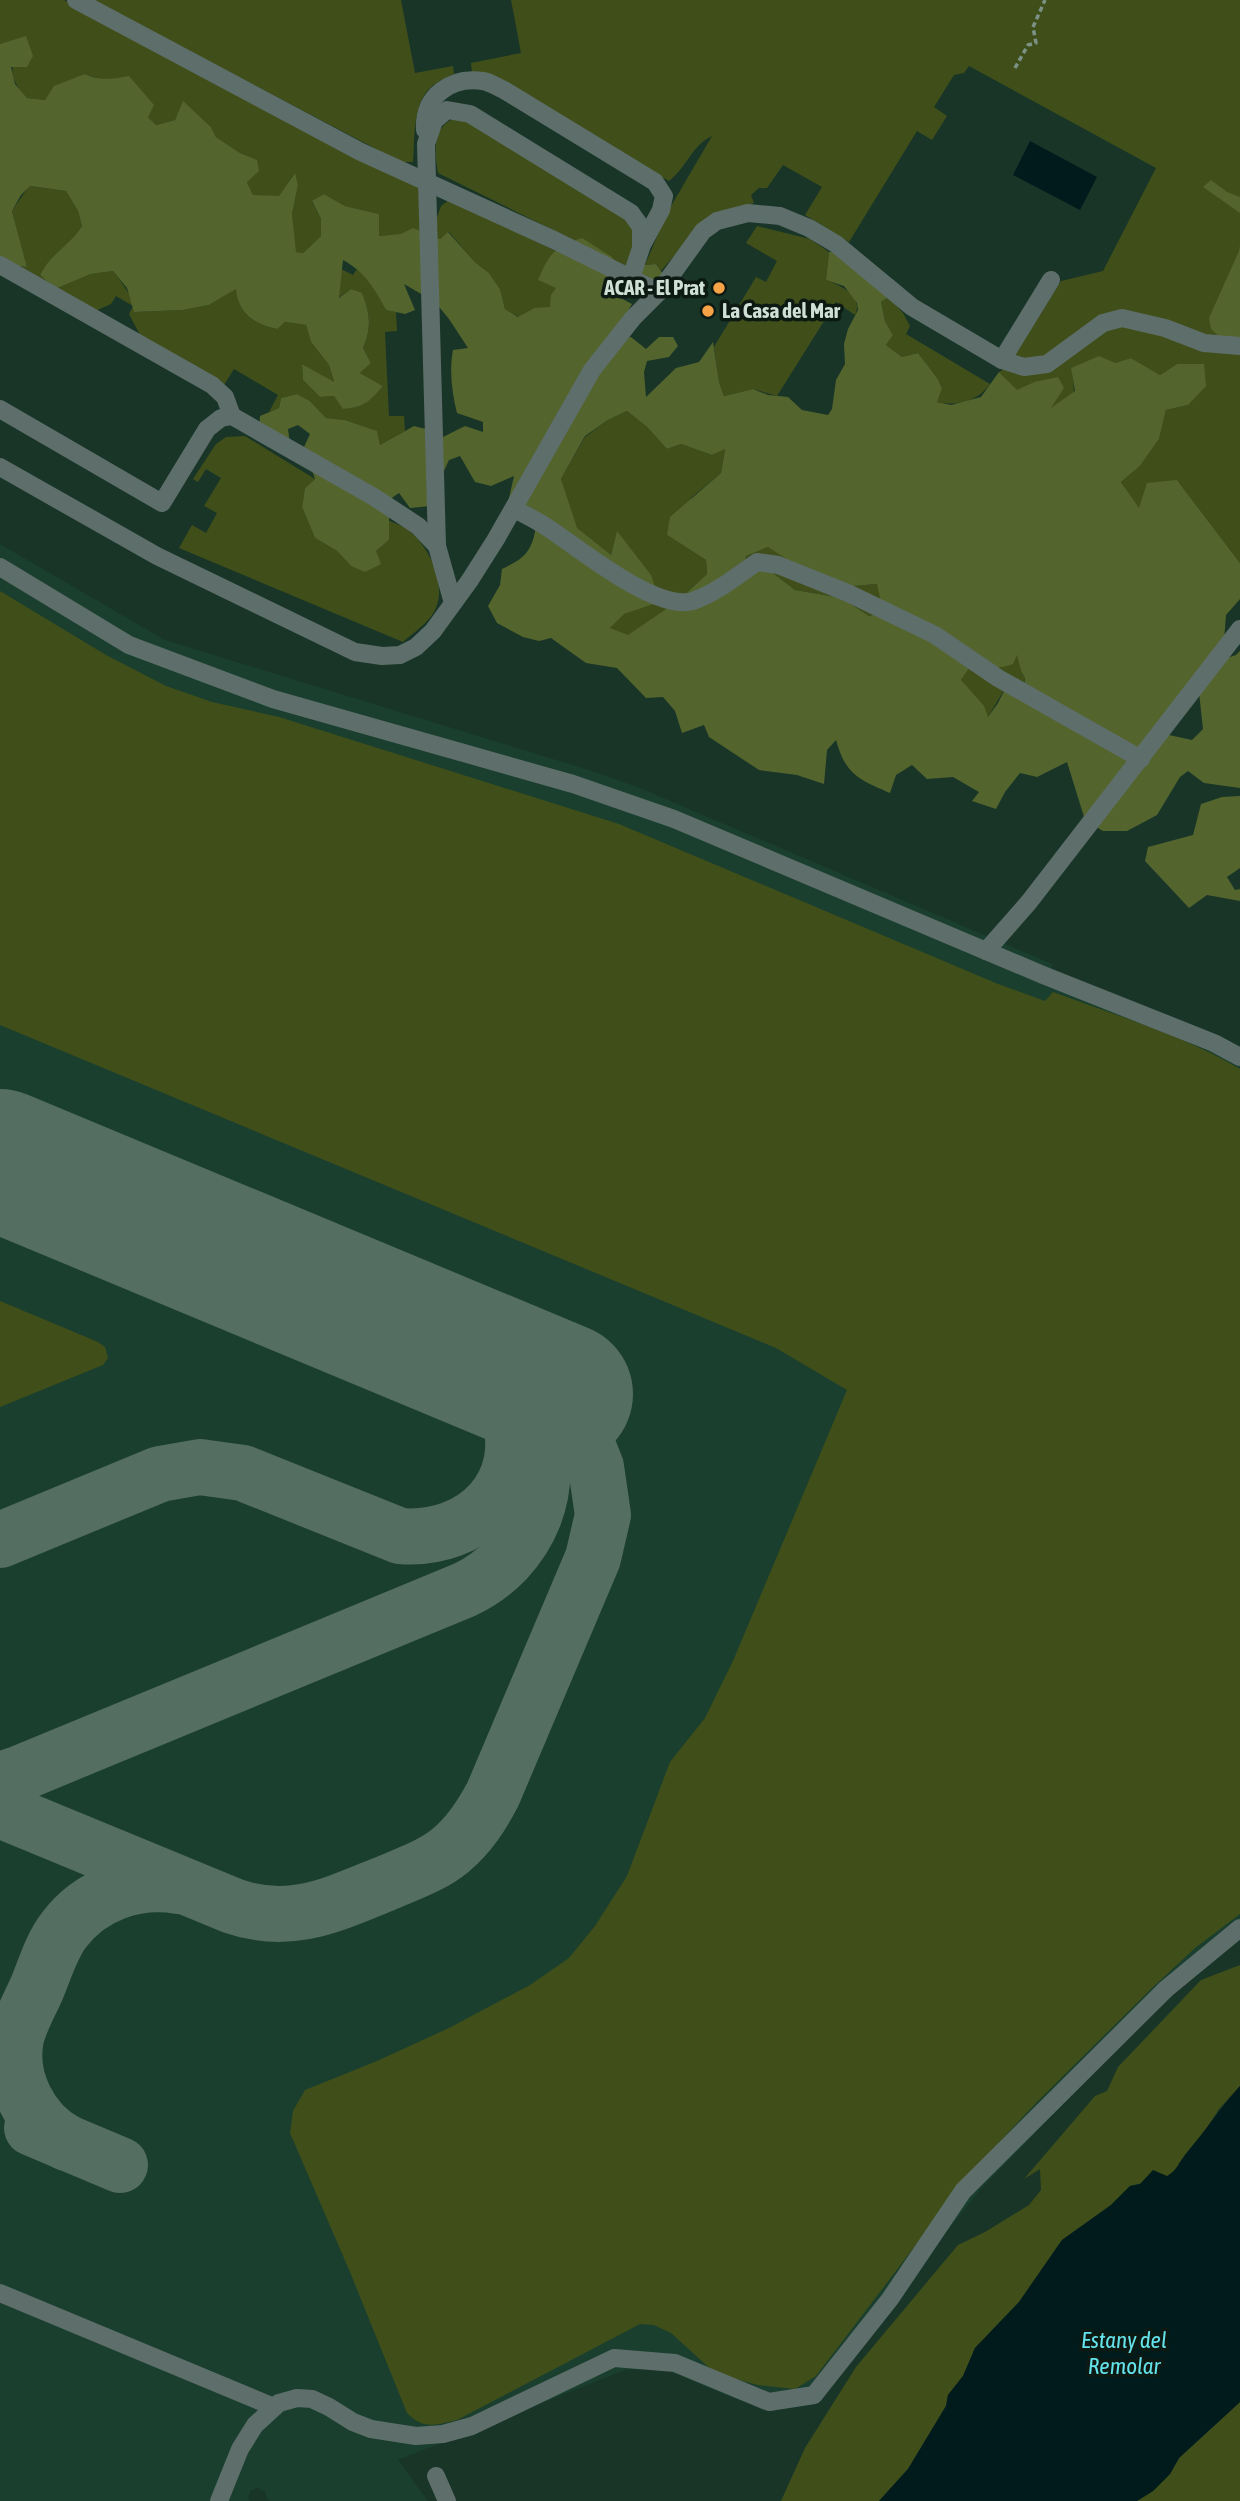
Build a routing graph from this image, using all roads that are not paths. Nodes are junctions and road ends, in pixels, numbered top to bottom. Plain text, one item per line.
1 (76, 0) edge
2 (426, 144) junction
3 (428, 181) junction
4 (640, 248) junction
5 (0, 265) edge
6 (631, 278) junction
7 (1051, 280) dead end
8 (659, 292) junction
9 (1240, 346) edge
10 (1002, 360) junction
11 (0, 409) edge
12 (232, 416) junction
13 (0, 467) edge
14 (514, 509) junction
15 (438, 546) junction
16 (0, 567) edge
17 (453, 603) junction
18 (1240, 629) edge
19 (1141, 759) junction
20 (986, 951) junction
21 (1240, 1057) edge
22 (1240, 1928) edge
23 (0, 2293) edge
24 (274, 2407) junction
25 (436, 2476) dead end
26 (219, 2501) edge
27 (447, 2501) edge

1 - 3 lane
2 - 3 lane
2 - 4 lane
2 - 4 lane
3 - 6 lane
3 - 15 lane
4 - 6 lane
5 - 12 lane
6 - 8 lane
7 - 10 lane
8 - 10 lane
8 - 14 lane
9 - 10 lane
11 - 12 lane
12 - 15 lane
13 - 17 lane
14 - 17 lane
14 - 19 lane
15 - 17 lane
16 - 20 lane
18 - 19 lane
19 - 20 lane
20 - 21 lane
22 - 24 lane
23 - 24 lane
24 - 26 lane
25 - 27 lane

